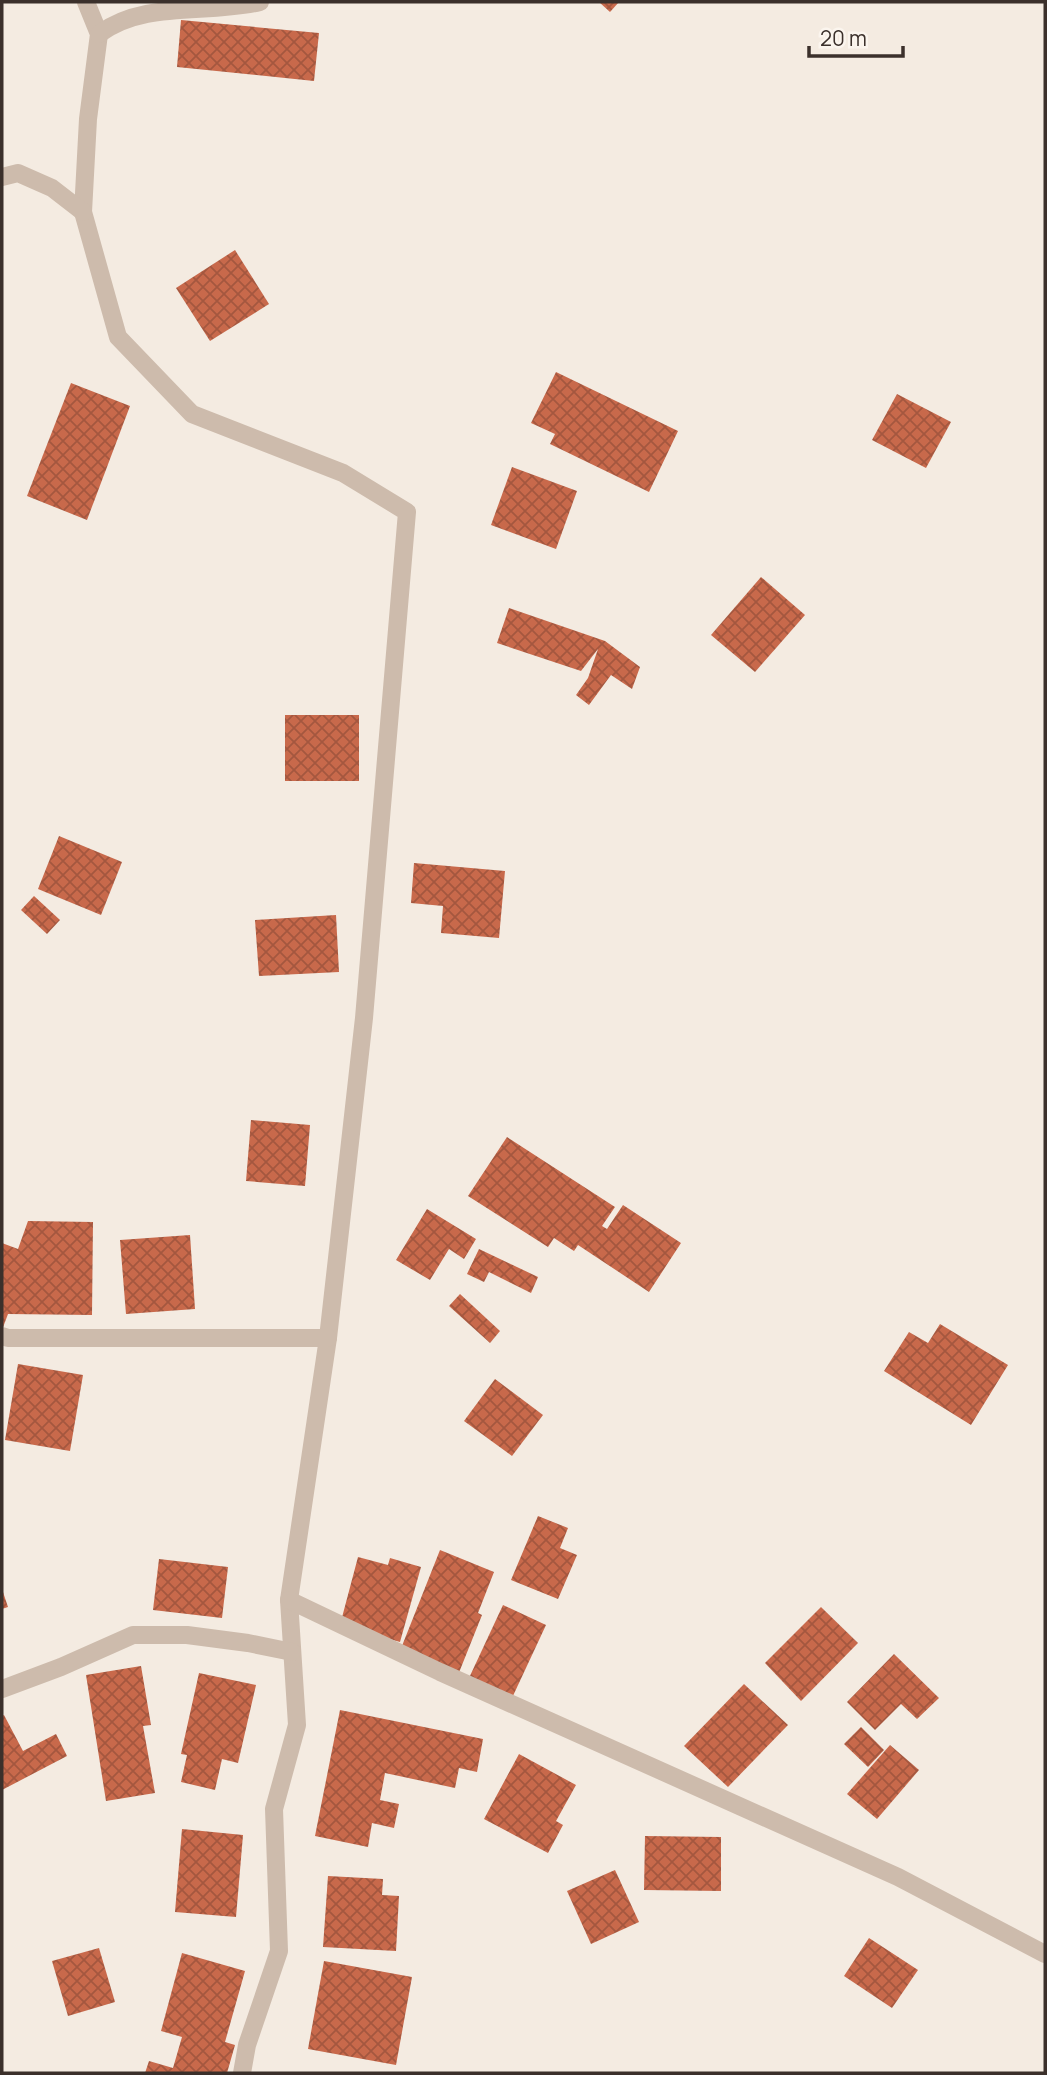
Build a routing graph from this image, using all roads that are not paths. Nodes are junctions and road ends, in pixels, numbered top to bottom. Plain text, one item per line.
1 (86, 2) edge
2 (260, 2) edge
3 (99, 34) junction
4 (2, 177) edge
5 (83, 212) junction
6 (2, 1336) edge
7 (328, 1338) junction
8 (289, 1600) junction
9 (292, 1652) junction
10 (2, 1689) edge
11 (1045, 1954) edge
12 (242, 2073) edge

1 - 3 street
2 - 3 street
3 - 5 street
4 - 5 street
5 - 7 street
6 - 7 street
7 - 8 street
8 - 9 street
8 - 11 street
9 - 10 street
9 - 12 street

